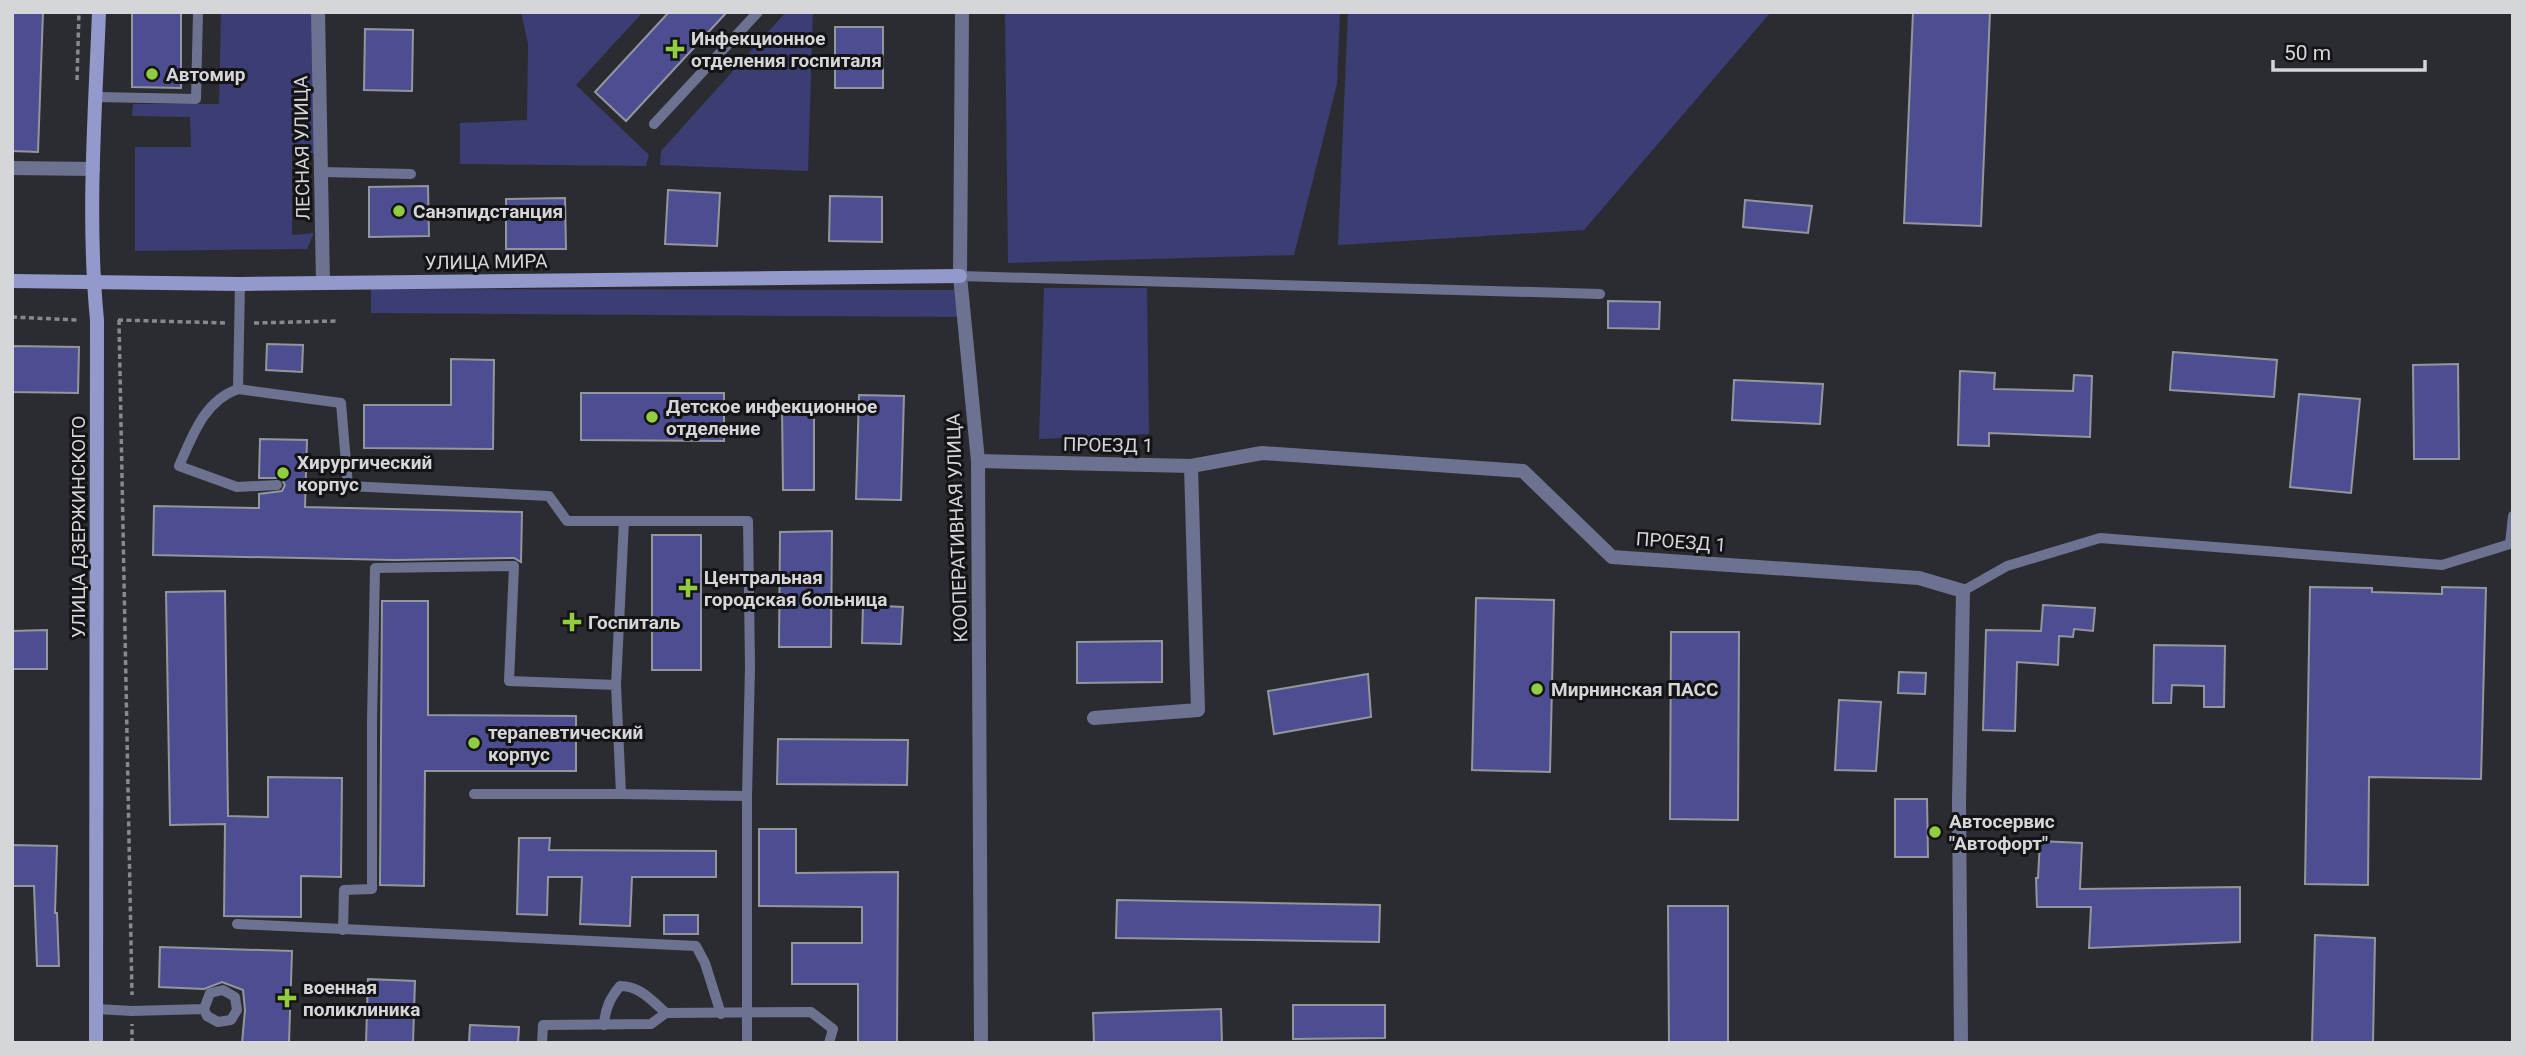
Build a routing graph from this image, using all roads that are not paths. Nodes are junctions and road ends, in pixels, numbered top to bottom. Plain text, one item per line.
1 (99, 12) edge
2 (198, 12) edge
3 (318, 12) edge
4 (758, 12) edge
5 (962, 12) edge
6 (96, 97) junction
7 (654, 124) dead end
8 (12, 168) edge
9 (93, 169) junction
10 (321, 172) junction
11 (411, 174) dead end
12 (960, 276) junction
13 (12, 281) edge
14 (93, 281) junction
15 (323, 283) junction
16 (240, 284) junction
17 (1600, 294) dead end
18 (238, 389) junction
19 (978, 461) junction
20 (1191, 466) junction
21 (276, 485) dead end
22 (2513, 516) edge
23 (624, 521) junction
24 (1963, 590) junction
25 (616, 685) junction
26 (1094, 718) dead end
27 (474, 794) dead end
28 (621, 794) junction
29 (747, 796) junction
30 (237, 924) dead end
31 (343, 930) junction
32 (97, 1009) junction
33 (204, 1009) dead end
34 (666, 1013) junction
35 (746, 1013) junction
36 (721, 1014) junction
37 (604, 1025) junction
38 (96, 1043) edge
39 (542, 1043) edge
40 (747, 1043) edge
41 (829, 1043) edge
42 (981, 1043) edge
43 (1961, 1043) edge

1 - 6 street, УЛИЦА ДЗЕРЖИНСКОГО
2 - 6 lane
3 - 10 street, ЛЕСНАЯ УЛИЦА
4 - 7 lane
5 - 12 street, КООПЕРАТИВНАЯ УЛИЦА
6 - 9 street, УЛИЦА ДЗЕРЖИНСКОГО
8 - 9 street
9 - 14 street, УЛИЦА ДЗЕРЖИНСКОГО
10 - 11 lane
10 - 15 street, ЛЕСНАЯ УЛИЦА
12 - 15 street, УЛИЦА МИРА
12 - 17 lane
12 - 19 street, КООПЕРАТИВНАЯ УЛИЦА
13 - 14 street, УЛИЦА МИРА
14 - 16 street, УЛИЦА МИРА
14 - 32 street, УЛИЦА ДЗЕРЖИНСКОГО
15 - 16 street, УЛИЦА МИРА
16 - 18 lane
18 - 21 lane
18 - 23 lane
19 - 20 street, ПРОЕЗД 1
19 - 42 street, КООПЕРАТИВНАЯ УЛИЦА
20 - 24 street, ПРОЕЗД 1
20 - 26 street
22 - 24 lane
23 - 25 lane
23 - 29 lane
24 - 43 street
25 - 28 lane
25 - 31 lane
27 - 28 lane
28 - 29 lane
29 - 35 lane
30 - 31 lane
31 - 36 lane
32 - 33 lane
32 - 38 street, УЛИЦА ДЗЕРЖИНСКОГО
34 - 36 lane
34 - 37 lane
34 - 37 lane
35 - 36 lane
35 - 40 lane
35 - 41 lane
37 - 39 lane

